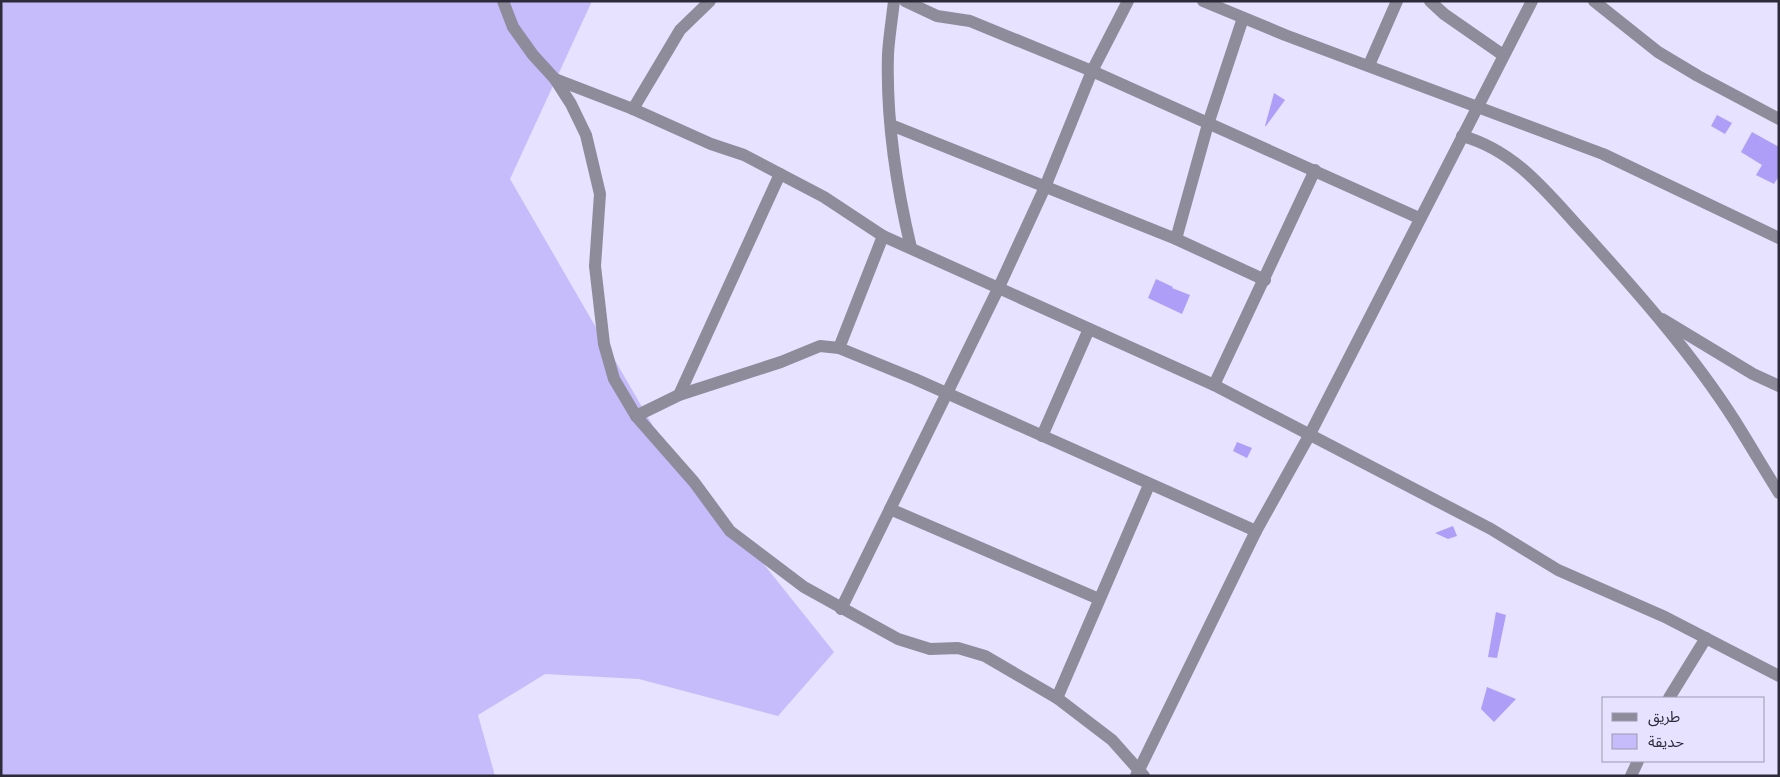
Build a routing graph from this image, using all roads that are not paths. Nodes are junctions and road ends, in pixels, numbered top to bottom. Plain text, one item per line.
1 (502, 1) edge
2 (710, 1) edge
3 (894, 1) edge
4 (905, 1) edge
5 (1128, 1) edge
6 (1203, 1) edge
7 (1397, 1) edge
8 (1430, 1) edge
9 (1532, 1) edge
10 (1594, 1) edge
11 (1243, 18) junction
12 (1503, 55) junction
13 (1369, 65) junction
14 (1092, 71) junction
15 (555, 79) junction
16 (1476, 106) junction
17 (633, 109) junction
18 (1779, 119) edge
19 (1208, 124) junction
20 (891, 125) junction
21 (1462, 136) junction
22 (1315, 170) junction
23 (780, 174) junction
24 (1045, 187) junction
25 (1419, 218) junction
26 (883, 236) junction
27 (1779, 238) edge
28 (1176, 239) junction
29 (911, 248) junction
30 (1264, 280) junction
31 (999, 287) junction
32 (1652, 312) junction
33 (1089, 329) junction
34 (839, 348) junction
35 (1214, 386) junction
36 (1779, 386) edge
37 (946, 393) junction
38 (679, 395) junction
39 (636, 416) junction
40 (1310, 434) junction
41 (1042, 436) junction
42 (1149, 485) junction
43 (1779, 492) edge
44 (890, 509) junction
45 (1256, 531) junction
46 (1099, 599) junction
47 (841, 609) junction
48 (1706, 638) junction
49 (1779, 676) edge
50 (1670, 697) edge
51 (1057, 698) junction
52 (1638, 762) edge
53 (1140, 773) edge
54 (1631, 776) edge

1 - 15 street
2 - 17 street
3 - 20 street
4 - 14 street
5 - 14 street
6 - 11 street
7 - 13 street
8 - 12 street
9 - 12 street
10 - 18 street
11 - 13 street
11 - 19 street
12 - 16 street
13 - 16 street
14 - 19 street
14 - 24 street
15 - 17 street
15 - 39 street
16 - 21 street
16 - 27 street
17 - 23 street
19 - 22 street
19 - 28 street
20 - 24 street
20 - 29 street
21 - 25 street
21 - 32 street
22 - 25 street
22 - 30 street
23 - 26 street
23 - 38 street
24 - 28 street
24 - 31 street
25 - 40 street
26 - 29 street
26 - 34 street
28 - 30 street
29 - 31 street
30 - 35 street
31 - 33 street
31 - 37 street
32 - 36 street
32 - 43 street
33 - 35 street
33 - 41 street
34 - 37 street
34 - 38 street
35 - 40 street
37 - 41 street
37 - 44 street
38 - 39 street
39 - 47 street
40 - 45 street
40 - 48 street
41 - 42 street
42 - 45 street
42 - 46 street
44 - 46 street
44 - 47 street
45 - 53 street
46 - 51 street
47 - 51 street
48 - 49 street
48 - 50 street
51 - 53 street
52 - 54 street

